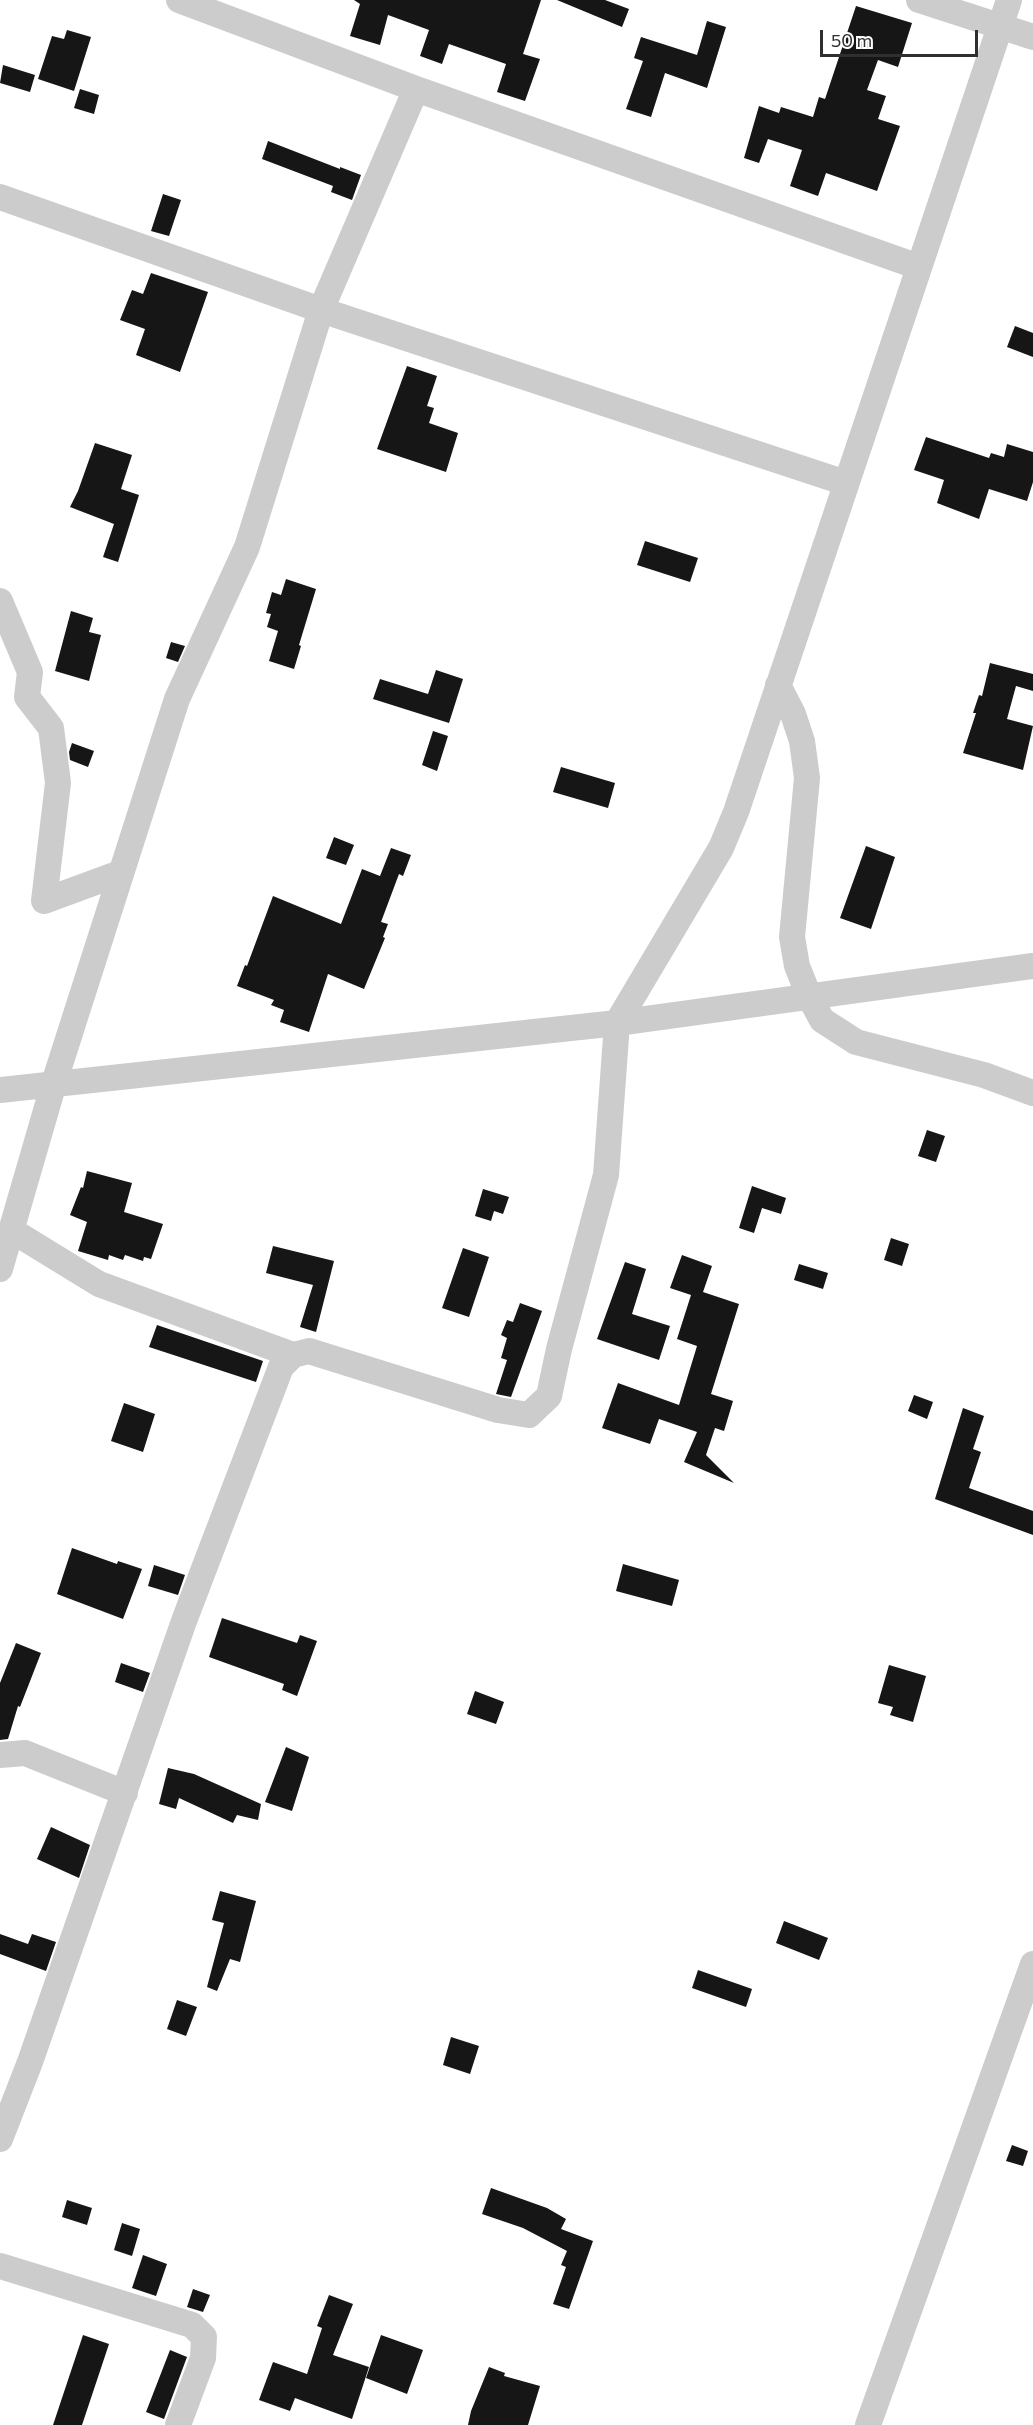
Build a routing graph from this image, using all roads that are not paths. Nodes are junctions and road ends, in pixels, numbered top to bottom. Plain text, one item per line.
1 (178, 0) edge
2 (919, 0) edge
3 (1009, 0) edge
4 (226, 9) edge
5 (1000, 27) junction
6 (1033, 37) edge
7 (416, 89) junction
8 (0, 198) edge
9 (919, 267) junction
10 (321, 310) junction
11 (846, 483) junction
12 (0, 601) edge
13 (778, 685) junction
14 (120, 873) junction
15 (1033, 966) edge
16 (809, 996) junction
17 (617, 1023) junction
18 (54, 1083) junction
19 (0, 1090) edge
20 (1033, 1093) edge
21 (11, 1230) junction
22 (0, 1269) edge
23 (292, 1355) junction
24 (0, 1755) edge
25 (125, 1793) junction
26 (1033, 1964) edge
27 (0, 2139) edge
28 (0, 2266) edge
29 (178, 2425) edge
30 (868, 2425) edge

1 - 4 street
2 - 5 street
3 - 5 street
4 - 7 street
5 - 6 street
5 - 9 street
7 - 9 street
7 - 10 street
8 - 10 street
9 - 11 street
10 - 11 street
10 - 14 street
11 - 13 street
12 - 14 street
13 - 16 street
13 - 17 street
14 - 18 street
15 - 16 street
16 - 17 street
16 - 20 street
17 - 18 street
17 - 23 street
18 - 19 street
18 - 21 street
21 - 22 street
21 - 23 street
23 - 25 street
24 - 25 street
25 - 27 street
26 - 30 street
28 - 29 street

